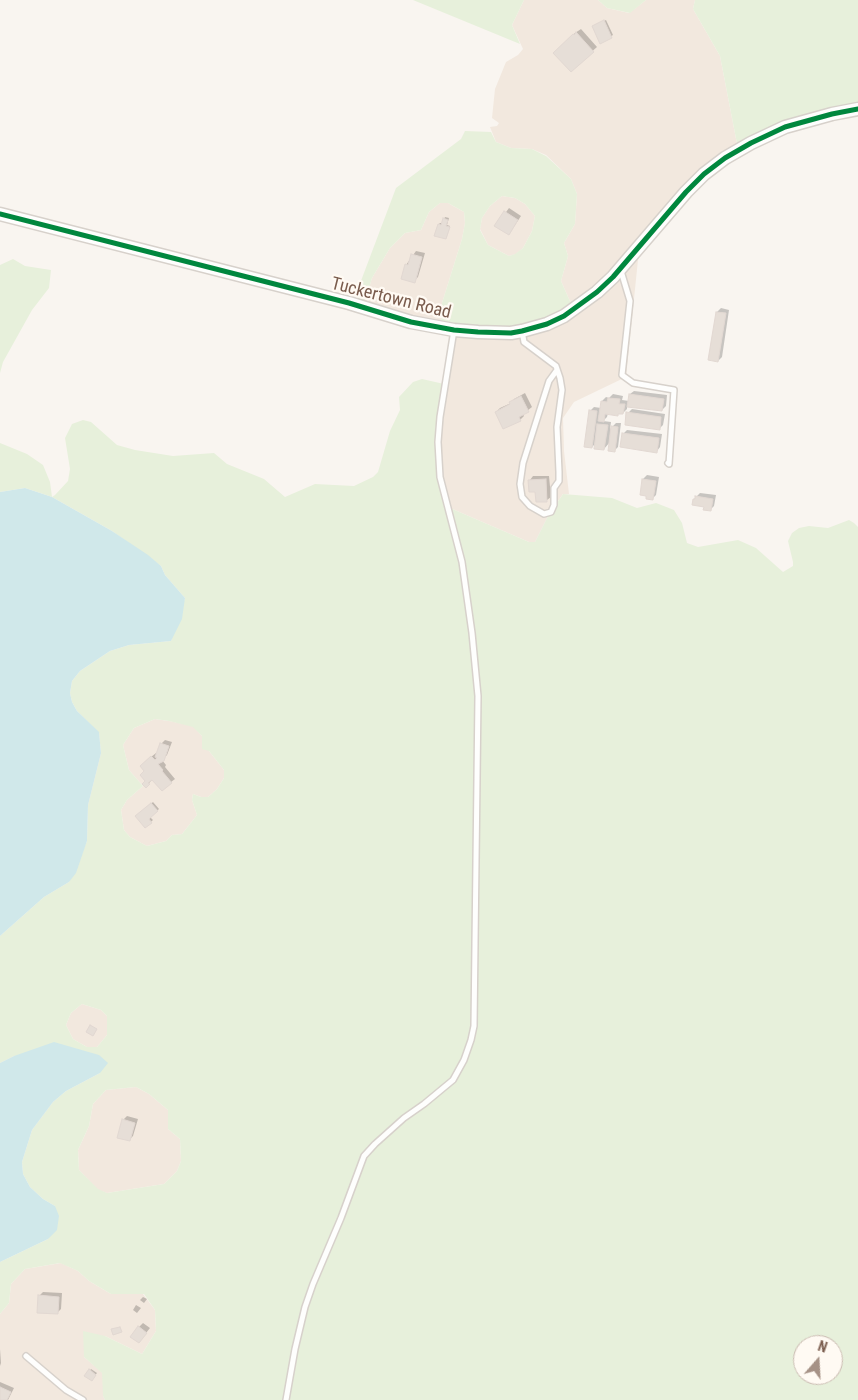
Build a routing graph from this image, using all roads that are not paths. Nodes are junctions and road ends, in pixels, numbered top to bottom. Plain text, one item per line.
1 (858, 109) edge
2 (0, 214) edge
3 (620, 268) junction
4 (454, 330) junction
5 (522, 331) junction
6 (557, 370) junction
7 (668, 463) dead end
8 (26, 1356) dead end
9 (83, 1400) edge
10 (286, 1400) edge

1 - 3 street, Tuckertown Road
2 - 4 street, Tuckertown Road
3 - 5 street, Tuckertown Road
3 - 7 lane
4 - 5 street, Tuckertown Road
4 - 10 lane
5 - 6 lane
6 - 6 lane
8 - 9 lane

